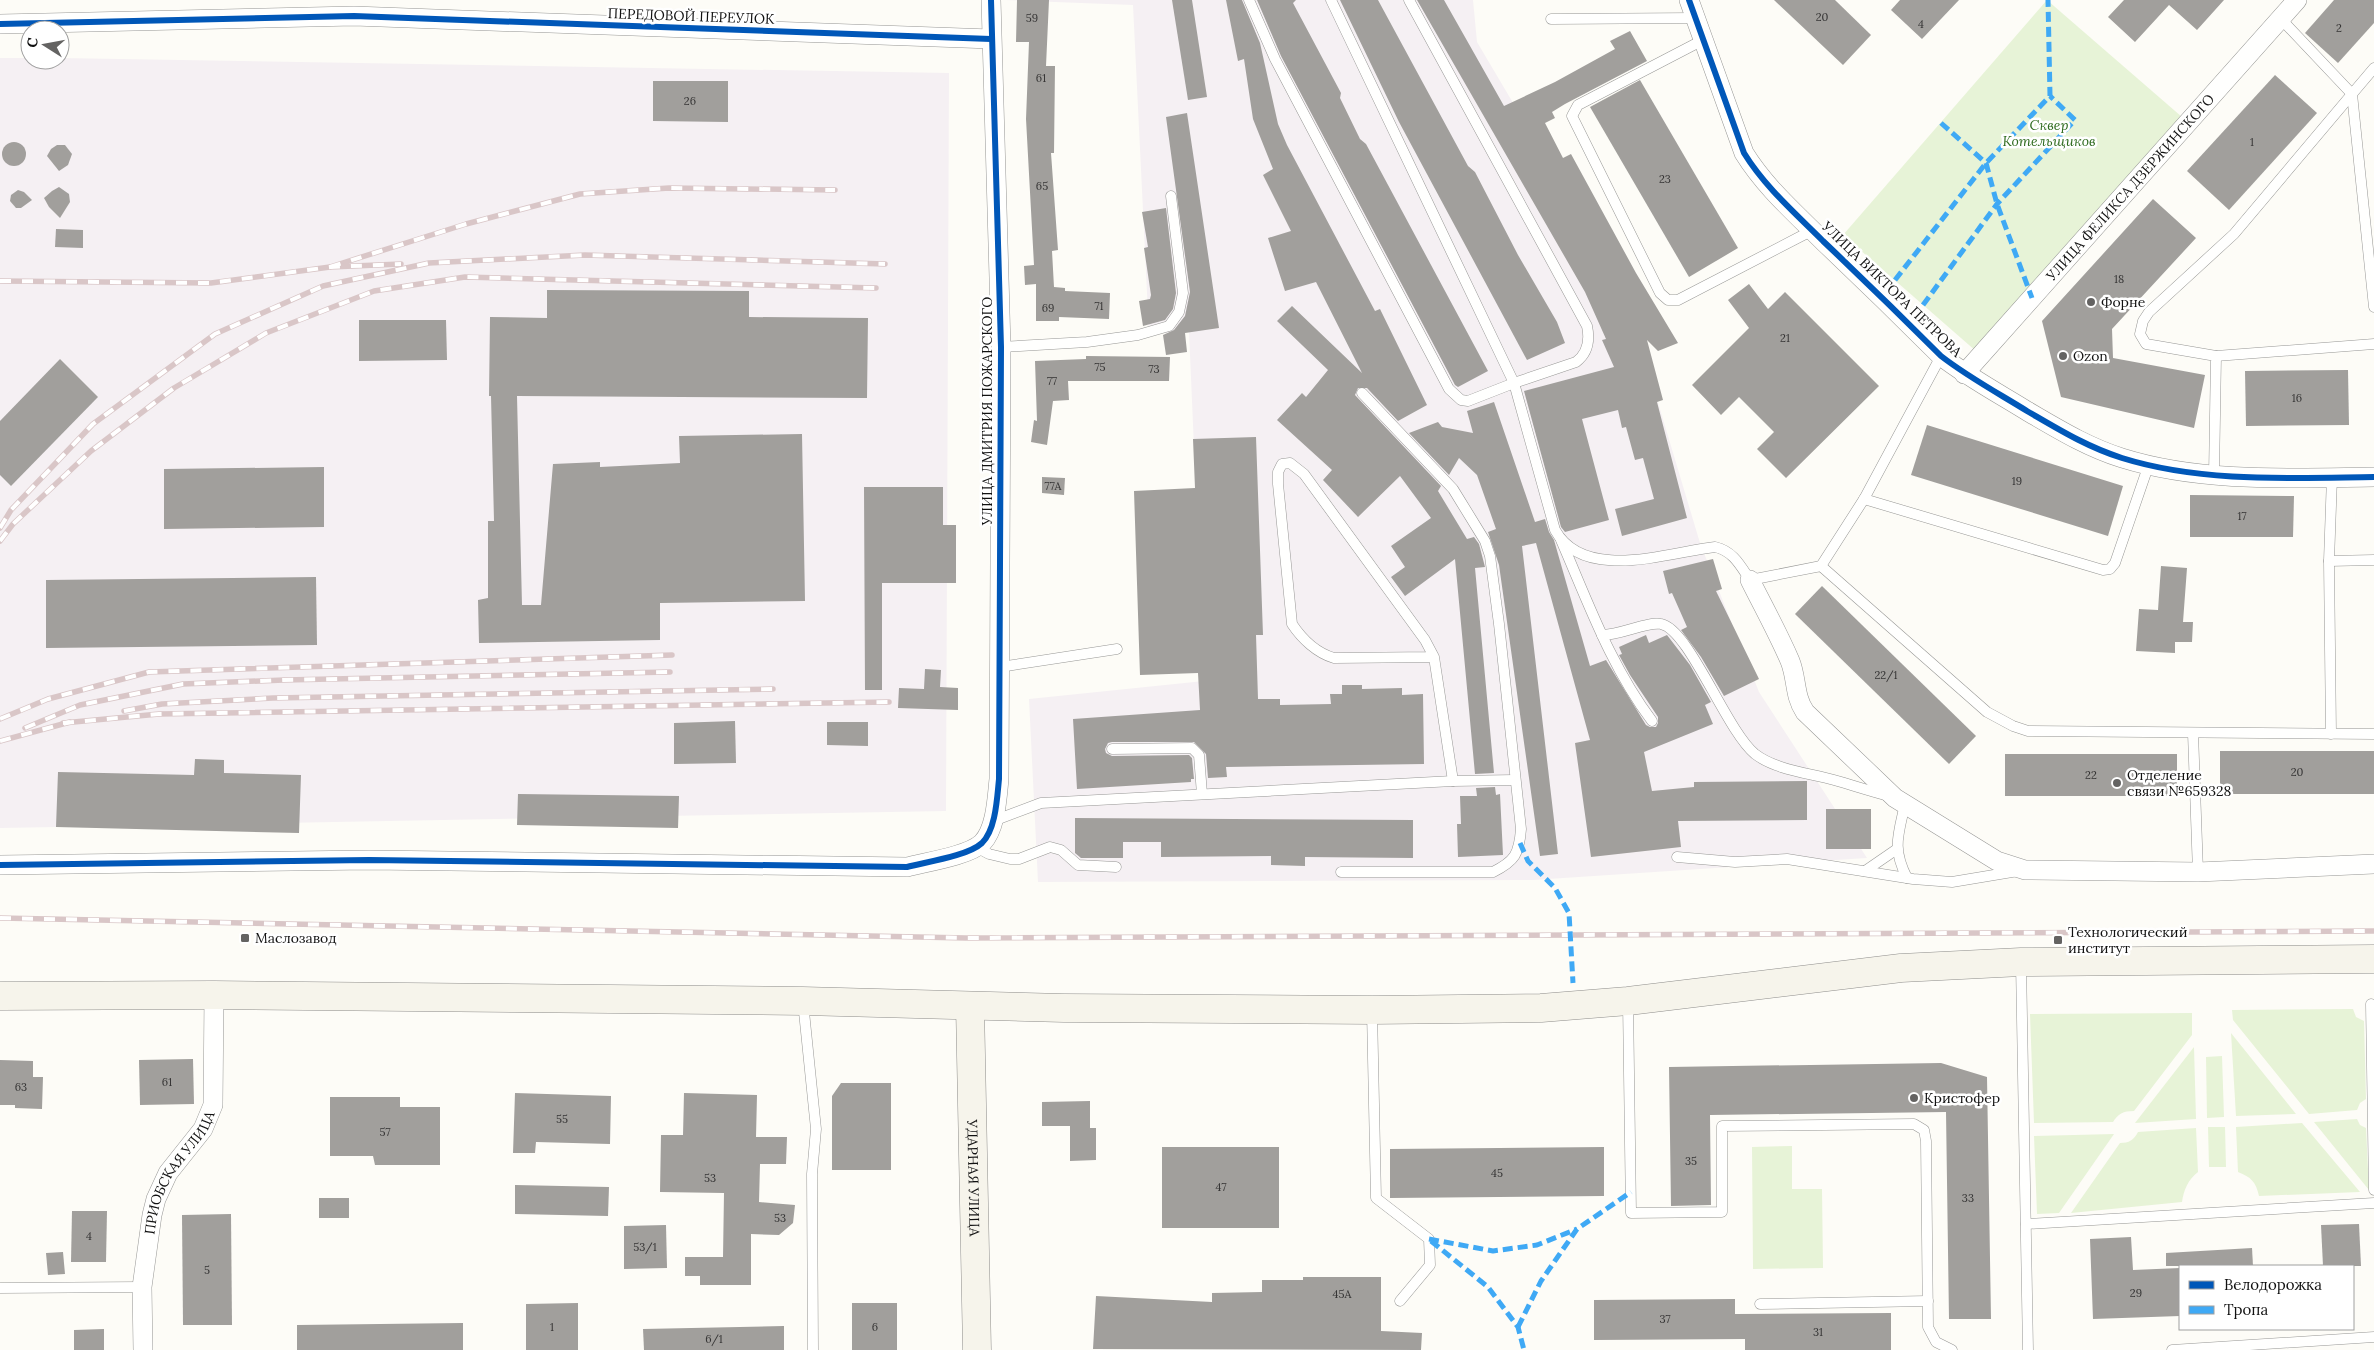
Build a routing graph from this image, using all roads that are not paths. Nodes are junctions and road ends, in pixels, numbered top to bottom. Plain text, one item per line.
1 (990, 0) edge
2 (1249, 0) edge
3 (1331, 0) edge
4 (1409, 0) edge
5 (2297, 0) edge
6 (354, 8) edge
7 (1692, 9) edge
8 (1551, 19) dead end
9 (2281, 20) junction
10 (0, 24) edge
11 (991, 40) junction
12 (1703, 40) junction
13 (2374, 68) edge
14 (2352, 94) junction
15 (1171, 196) dead end
16 (1813, 230) junction
17 (2374, 307) edge
18 (2374, 344) edge
19 (1001, 347) junction
20 (1941, 356) junction
21 (2216, 356) junction
22 (1964, 374) junction
23 (1514, 383) junction
24 (1362, 392) dead end
25 (2149, 464) junction
26 (2214, 474) junction
27 (2332, 477) junction
28 (2374, 477) edge
29 (1864, 499) junction
30 (1561, 540) junction
31 (2374, 560) edge
32 (2329, 561) junction
33 (1821, 566) junction
34 (1750, 580) junction
35 (1602, 635) junction
36 (1117, 649) dead end
37 (1434, 657) junction
38 (1000, 667) junction
39 (1652, 721) dead end
40 (2193, 733) junction
41 (2331, 734) junction
42 (2374, 734) edge
43 (1112, 749) dead end
44 (1515, 780) junction
45 (1453, 781) junction
46 (1202, 794) junction
47 (1900, 801) junction
48 (992, 821) junction
49 (976, 847) junction
50 (1897, 849) junction
51 (1677, 857) dead end
52 (2374, 864) edge
53 (0, 865) edge
54 (1116, 867) dead end
55 (2025, 870) junction
56 (1865, 871) junction
57 (1340, 872) dead end
58 (2198, 872) junction
59 (1907, 878) junction
60 (2374, 959) edge
61 (2021, 962) junction
62 (214, 995) junction
63 (0, 996) edge
64 (803, 1001) junction
65 (1628, 1001) junction
66 (2371, 1004) dead end
67 (970, 1006) junction
68 (1372, 1010) junction
69 (2374, 1190) edge
70 (2374, 1203) edge
71 (2026, 1224) junction
72 (142, 1287) junction
73 (0, 1288) edge
74 (1400, 1301) dead end
75 (1928, 1301) junction
76 (1760, 1304) dead end
77 (2374, 1337) edge
78 (143, 1350) edge
79 (814, 1350) edge
80 (977, 1350) edge
81 (1952, 1350) edge
82 (2028, 1350) edge
83 (2172, 1350) edge

1 - 11 street, УЛИЦА ДМИТРИЯ ПОЖАРСКОГО
2 - 23 lane
3 - 23 lane
4 - 23 lane
5 - 9 street, УЛИЦА ФЕЛИКСА ДЗЕРЖИНСКОГО
6 - 10 street, ПЕРЕДОВОЙ ПЕРЕУЛОК
6 - 11 street, ПЕРЕДОВОЙ ПЕРЕУЛОК
7 - 8 lane
7 - 12 street, УЛИЦА ВИКТОРА ПЕТРОВА
9 - 14 lane
9 - 22 street, УЛИЦА ФЕЛИКСА ДЗЕРЖИНСКОГО
11 - 19 street, УЛИЦА ДМИТРИЯ ПОЖАРСКОГО
12 - 16 street, УЛИЦА ВИКТОРА ПЕТРОВА
12 - 16 lane
13 - 14 lane
14 - 17 lane
14 - 21 lane
15 - 19 lane
16 - 20 street, УЛИЦА ВИКТОРА ПЕТРОВА
18 - 21 lane
19 - 38 street, УЛИЦА ДМИТРИЯ ПОЖАРСКОГО
20 - 22 street, УЛИЦА ВИКТОРА ПЕТРОВА
20 - 29 lane
21 - 26 lane
22 - 25 street, УЛИЦА ВИКТОРА ПЕТРОВА
23 - 30 lane
24 - 44 lane
25 - 26 street, УЛИЦА ВИКТОРА ПЕТРОВА
25 - 29 lane
26 - 27 street, УЛИЦА ВИКТОРА ПЕТРОВА
27 - 28 street, УЛИЦА ВИКТОРА ПЕТРОВА
27 - 32 lane
29 - 33 lane
30 - 34 lane
30 - 35 lane
31 - 32 lane
32 - 41 lane
33 - 34 lane
33 - 40 lane
34 - 47 street
35 - 39 lane
35 - 47 lane
36 - 38 lane
37 - 37 lane
37 - 45 lane
38 - 48 street, УЛИЦА ДМИТРИЯ ПОЖАРСКОГО
40 - 41 lane
40 - 58 lane
41 - 42 lane
43 - 46 lane
44 - 45 lane
44 - 57 lane
45 - 46 lane
46 - 48 lane
47 - 50 lane
47 - 55 street
48 - 49 street, УЛИЦА ДМИТРИЯ ПОЖАРСКОГО
49 - 53 street
49 - 54 lane
50 - 56 lane
50 - 59 lane
51 - 56 lane
52 - 58 street
55 - 58 street
55 - 59 lane
56 - 59 lane
60 - 61 main road
61 - 65 main road
61 - 71 lane
62 - 63 main road
62 - 64 main road
62 - 72 street, ПРИОБСКАЯ УЛИЦА
64 - 67 main road
64 - 79 lane
65 - 68 main road
65 - 75 lane
66 - 69 lane
67 - 68 main road
67 - 80 main road, УДАРНАЯ УЛИЦА
68 - 74 lane
70 - 71 lane
71 - 82 lane
72 - 73 lane
72 - 78 street, ПРИОБСКАЯ УЛИЦА
75 - 76 lane
75 - 81 lane
77 - 83 lane

